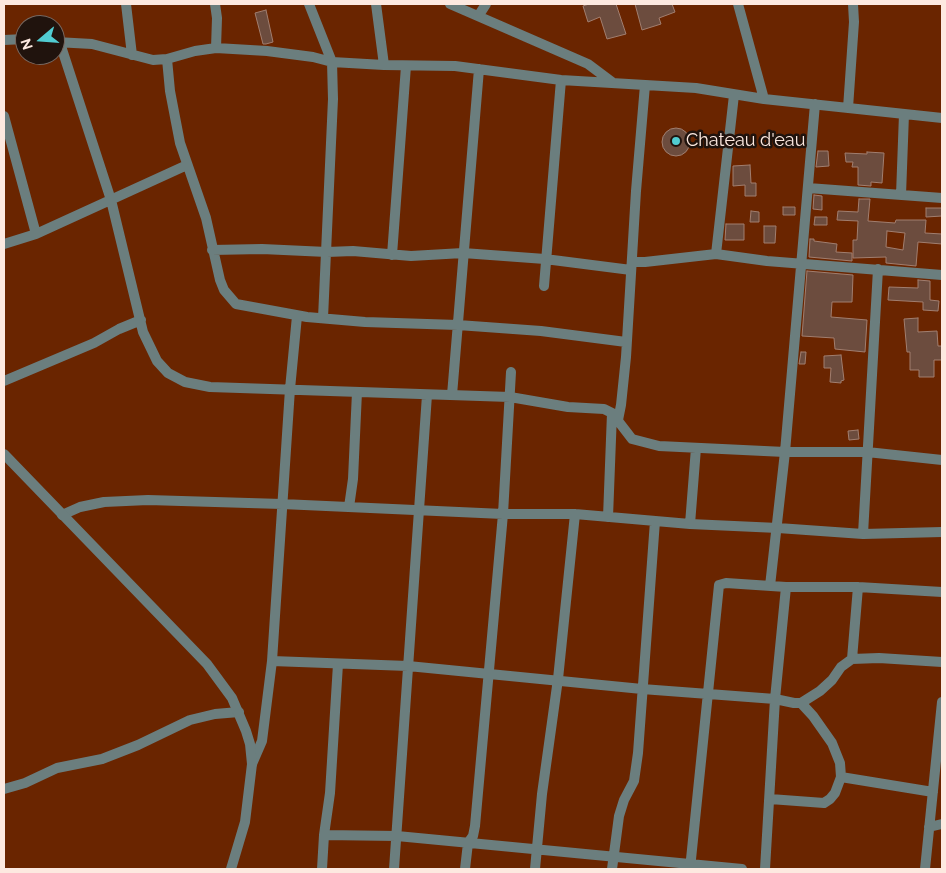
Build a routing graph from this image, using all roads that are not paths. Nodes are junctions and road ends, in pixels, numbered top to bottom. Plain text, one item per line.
1 (126, 4) edge
2 (215, 4) edge
3 (309, 4) edge
4 (376, 4) edge
5 (450, 4) edge
6 (486, 4) edge
7 (738, 4) edge
8 (853, 4) edge
9 (479, 15) junction
10 (65, 42) edge
11 (216, 48) junction
12 (132, 55) junction
13 (166, 59) junction
14 (332, 62) junction
15 (65, 63) edge
16 (384, 65) junction
17 (406, 66) junction
18 (479, 69) junction
19 (561, 80) junction
20 (612, 82) junction
21 (645, 85) junction
22 (734, 95) junction
23 (764, 99) junction
24 (815, 104) junction
25 (848, 108) junction
26 (904, 114) junction
27 (4, 116) edge
28 (942, 118) edge
29 (187, 165) junction
30 (808, 188) junction
31 (901, 195) junction
32 (942, 198) edge
33 (111, 200) junction
34 (36, 234) junction
35 (4, 244) edge
36 (212, 250) junction
37 (327, 252) junction
38 (463, 254) junction
39 (716, 254) junction
40 (392, 255) junction
41 (545, 259) junction
42 (802, 264) junction
43 (631, 266) junction
44 (878, 269) junction
45 (942, 275) edge
46 (544, 286) dead end
47 (297, 316) junction
48 (323, 318) junction
49 (141, 320) junction
50 (458, 324) junction
51 (626, 342) junction
52 (511, 372) dead end
53 (4, 381) edge
54 (290, 390) junction
55 (358, 392) junction
56 (427, 395) junction
57 (452, 395) junction
58 (510, 397) junction
59 (615, 416) junction
60 (696, 448) junction
61 (785, 452) junction
62 (867, 452) junction
63 (4, 454) edge
64 (942, 460) edge
65 (282, 504) junction
66 (349, 507) junction
67 (419, 511) junction
68 (503, 514) junction
69 (575, 514) junction
70 (62, 515) junction
71 (608, 517) junction
72 (655, 521) junction
73 (690, 524) junction
74 (778, 528) junction
75 (942, 532) edge
76 (862, 534) junction
77 (770, 586) junction
78 (786, 587) junction
79 (858, 587) junction
80 (942, 592) edge
81 (852, 659) junction
82 (272, 661) junction
83 (942, 662) edge
84 (338, 664) junction
85 (408, 666) junction
86 (488, 674) junction
87 (558, 679) junction
88 (642, 688) junction
89 (708, 694) junction
90 (775, 699) junction
91 (942, 702) edge
92 (801, 703) junction
93 (239, 712) junction
94 (252, 764) junction
95 (841, 777) junction
96 (4, 789) edge
97 (933, 792) junction
98 (770, 799) junction
99 (942, 824) edge
100 (929, 828) junction
101 (324, 835) junction
102 (397, 836) junction
103 (468, 843) junction
104 (537, 850) junction
105 (613, 857) junction
106 (690, 867) edge
107 (231, 869) edge
108 (322, 869) edge
109 (394, 869) edge
110 (465, 869) edge
111 (535, 869) edge
112 (612, 869) edge
113 (742, 869) edge
114 (765, 869) edge
115 (925, 869) edge

1 - 12 street
2 - 11 street
3 - 14 street
4 - 16 street
5 - 9 street
6 - 9 street
7 - 23 street
8 - 25 street
9 - 20 street
10 - 12 street
11 - 13 street
11 - 14 street
12 - 13 street
13 - 29 street
14 - 16 street
14 - 37 street
15 - 33 street
16 - 17 street
17 - 18 street
17 - 40 street
18 - 19 street
18 - 38 street
19 - 20 street
19 - 41 street
20 - 21 street
21 - 22 street
21 - 43 street
22 - 23 street
22 - 39 street
23 - 24 street
24 - 25 street
24 - 30 street
25 - 26 street
26 - 28 street
26 - 31 street
27 - 34 street
29 - 33 street
29 - 36 street
30 - 31 street
30 - 42 street
31 - 32 street
33 - 34 street
33 - 49 street
34 - 35 street
36 - 37 street
36 - 47 street
37 - 40 street
37 - 48 street
38 - 40 street
38 - 41 street
38 - 50 street
39 - 42 street
39 - 43 street
41 - 43 street
41 - 46 street
42 - 44 street
42 - 61 street
43 - 51 street
44 - 45 street
44 - 62 street
47 - 48 street
47 - 54 street
48 - 50 street
49 - 53 street
49 - 54 street
50 - 51 street
50 - 57 street
51 - 59 street
52 - 58 street
54 - 55 street
54 - 65 street
55 - 56 street
55 - 66 street
56 - 57 street
56 - 67 street
57 - 58 street
58 - 59 street
58 - 68 street
59 - 60 street
59 - 71 street
60 - 61 street
60 - 73 street
61 - 62 street
61 - 74 street
62 - 64 street
62 - 76 street
63 - 70 street
65 - 66 street
65 - 70 street
65 - 82 street
66 - 67 street
67 - 68 street
67 - 85 street
68 - 69 street
68 - 86 street
69 - 71 street
69 - 87 street
70 - 93 street
71 - 72 street
72 - 73 street
72 - 88 street
73 - 74 street
74 - 76 street
74 - 77 street
75 - 76 street
77 - 78 street
77 - 89 street
78 - 79 street
78 - 90 street
79 - 80 street
79 - 81 street
81 - 83 street
81 - 92 street
82 - 84 street
82 - 94 street
84 - 85 street
84 - 101 street
85 - 86 street
85 - 102 street
86 - 87 street
86 - 103 street
87 - 88 street
87 - 104 street
88 - 89 street
88 - 105 street
89 - 90 street
89 - 106 street
90 - 92 street
90 - 98 street
91 - 97 street
92 - 95 street
93 - 94 street
93 - 96 street
94 - 107 street
95 - 97 street
95 - 98 street
97 - 100 street
98 - 114 street
99 - 100 street
100 - 115 street
101 - 102 street
101 - 108 street
102 - 103 street
102 - 109 street
103 - 104 street
103 - 110 street
104 - 105 street
104 - 111 street
105 - 106 street
105 - 112 street
106 - 113 street

